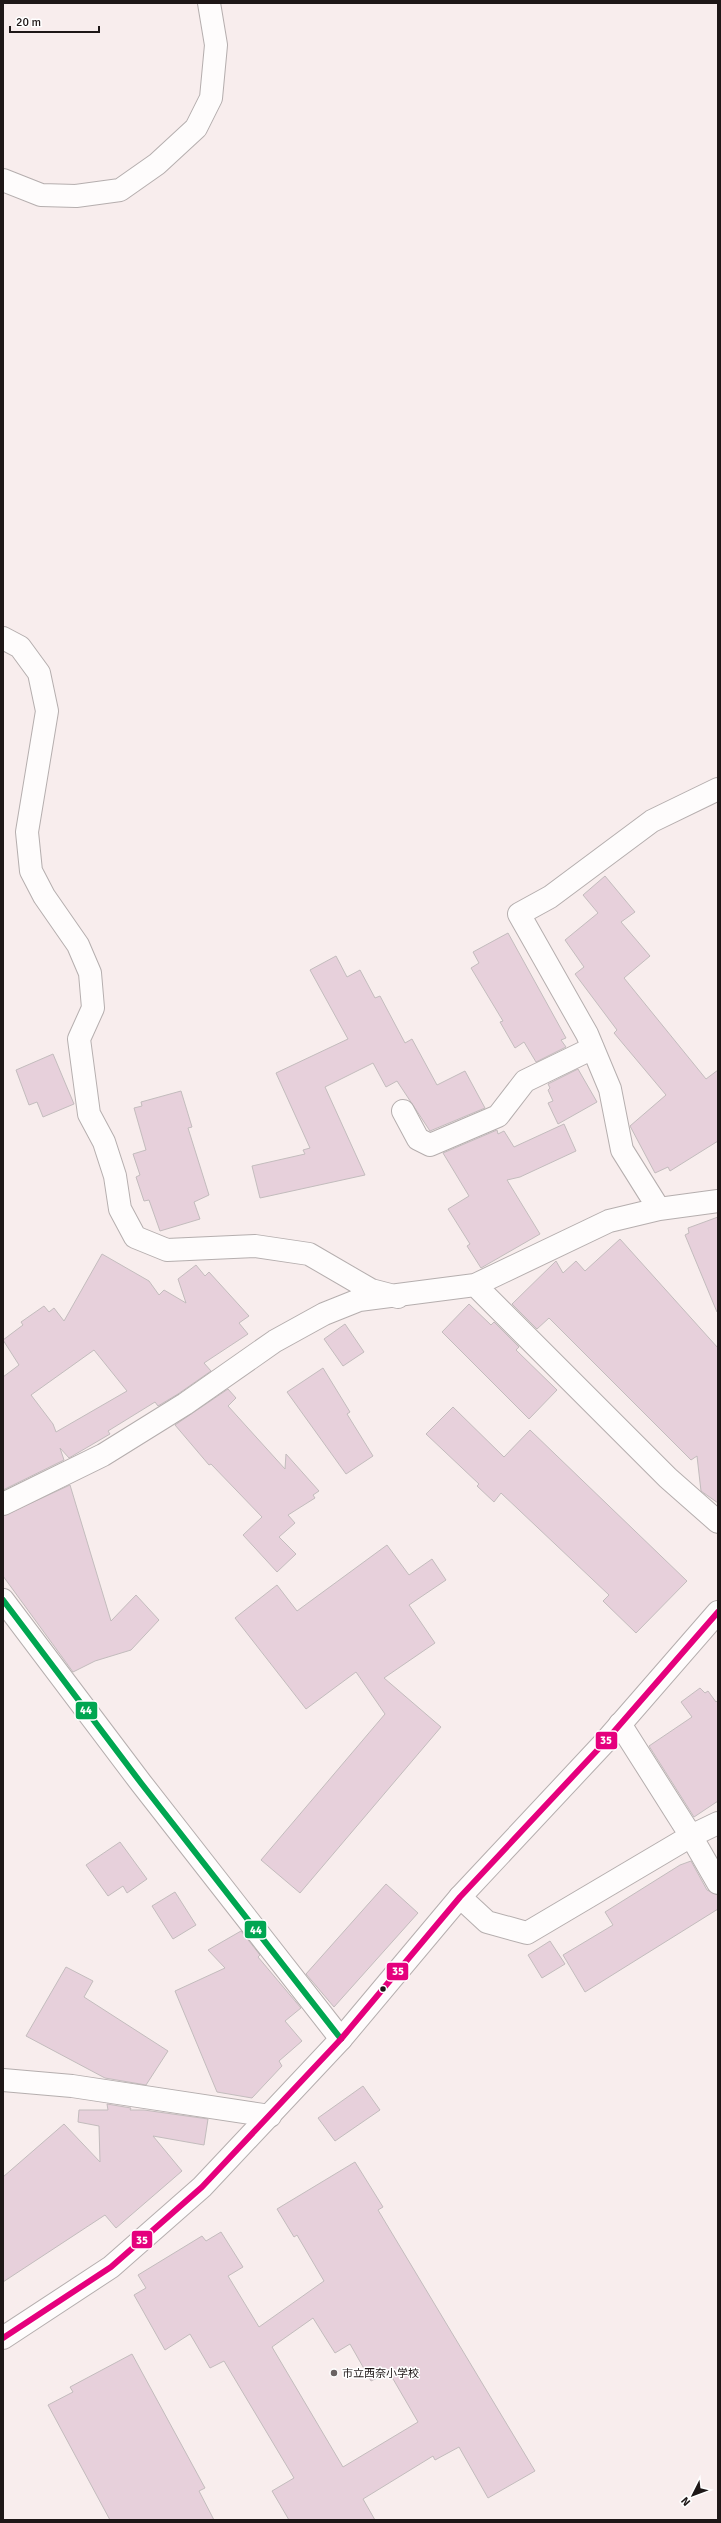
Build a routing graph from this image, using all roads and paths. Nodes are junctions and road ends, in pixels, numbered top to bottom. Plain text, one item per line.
1 (209, 3) edge
2 (3, 180) edge
3 (3, 638) edge
4 (718, 789) edge
5 (593, 1048) junction
6 (403, 1111) dead end
7 (718, 1201) edge
8 (659, 1209) junction
9 (475, 1285) junction
10 (398, 1297) junction
11 (3, 1504) edge
12 (718, 1522) edge
13 (3, 1600) edge
14 (718, 1612) edge
15 (620, 1724) junction
16 (718, 1823) edge
17 (691, 1836) junction
18 (718, 1883) edge
19 (460, 1897) junction
20 (341, 2039) junction
21 (3, 2080) edge
22 (270, 2116) junction
23 (3, 2338) edge

1 - 2 street
3 - 10 street
4 - 5 street
5 - 6 street
5 - 8 street
7 - 8 street
8 - 9 street
9 - 10 street
9 - 12 street
10 - 11 street
13 - 20 street
14 - 15 street
15 - 17 street
15 - 19 street
16 - 17 street
17 - 18 street
17 - 19 street
19 - 20 street
20 - 22 street
21 - 22 street
22 - 23 street

